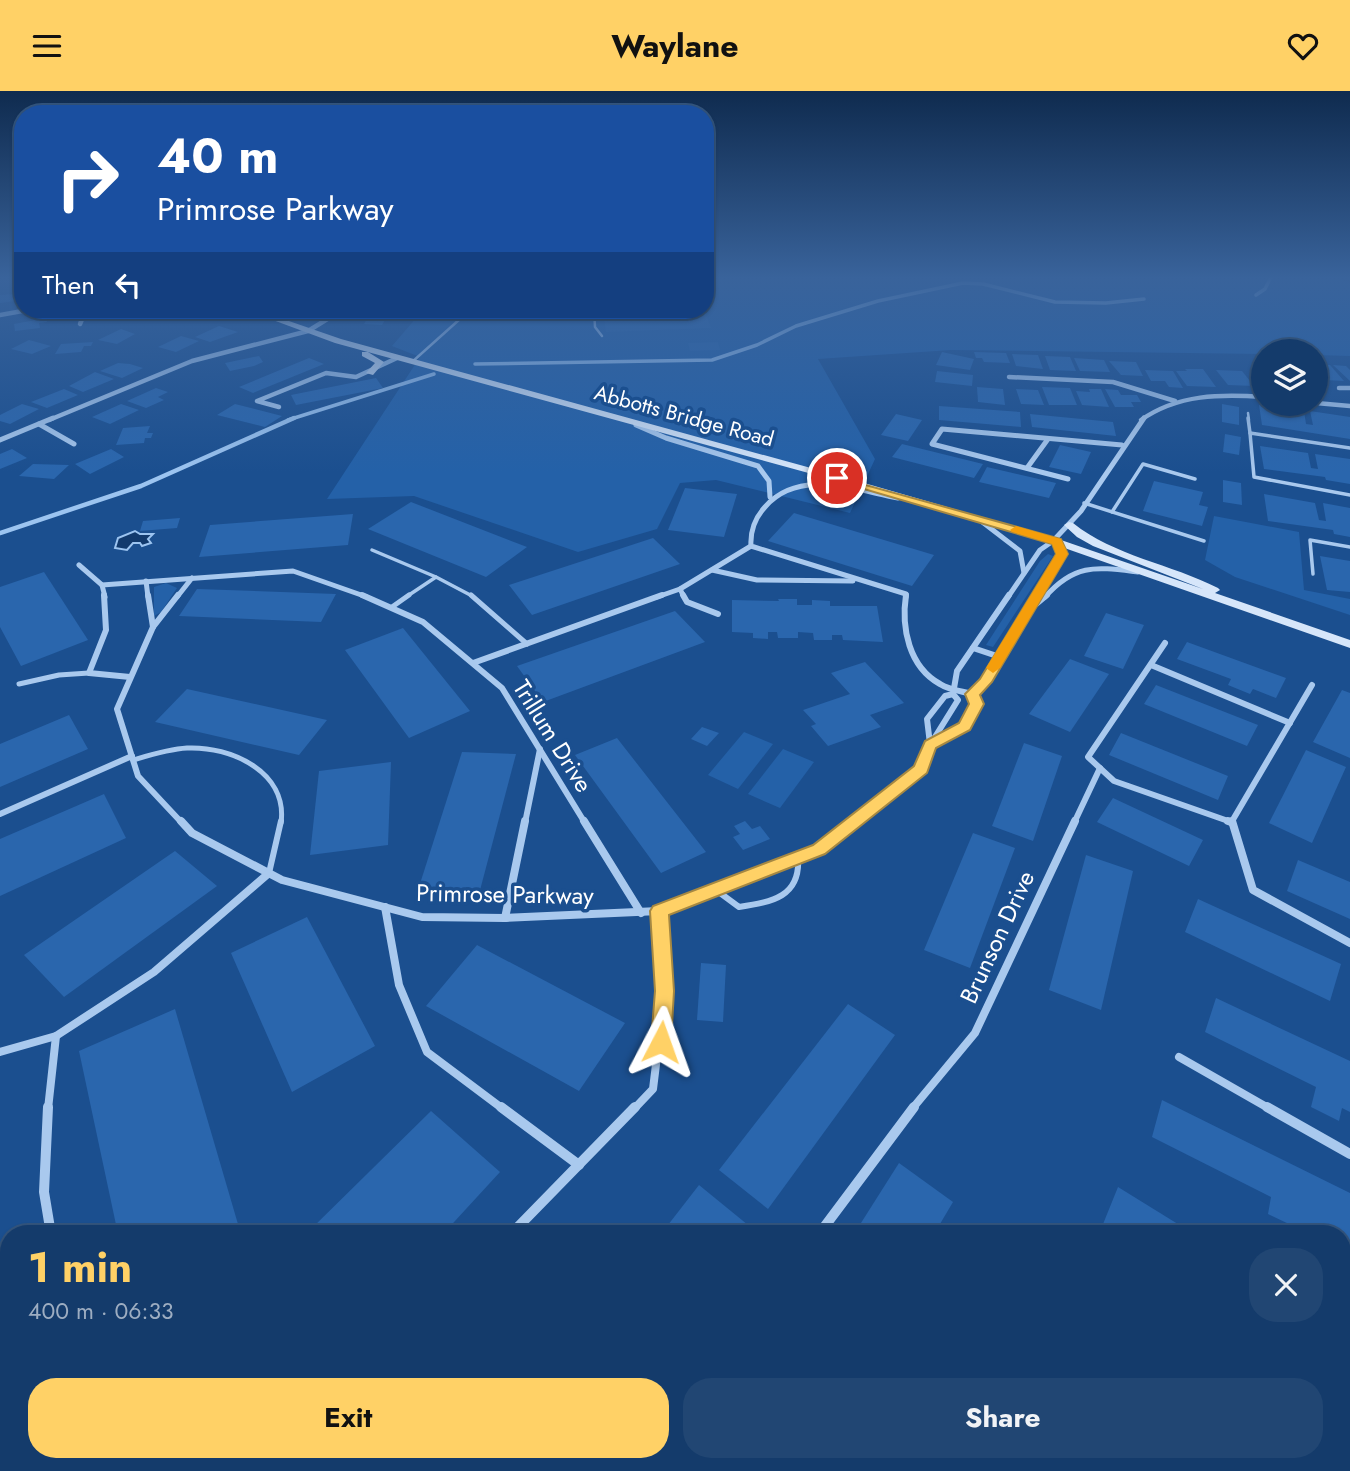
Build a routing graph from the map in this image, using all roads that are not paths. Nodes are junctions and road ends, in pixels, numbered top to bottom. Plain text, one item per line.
1 (274, 343) edge
2 (335, 343) edge
3 (346, 343) edge
4 (432, 343) edge
5 (397, 358) junction
6 (411, 362) junction
7 (370, 373) junction
8 (1009, 377) dead end
9 (1339, 388) dead end
10 (1350, 388) edge
11 (1251, 397) edge
12 (1176, 401) junction
13 (1328, 404) edge
14 (1350, 406) edge
15 (279, 407) dead end
16 (1248, 413) dead end
17 (631, 422) junction
18 (39, 424) junction
19 (1250, 433) junction
20 (1048, 439) junction
21 (0, 440) edge
22 (74, 444) dead end
23 (1122, 446) junction
24 (1350, 448) edge
25 (1027, 468) junction
26 (1069, 479) dead end
27 (1195, 479) dead end
28 (1350, 495) edge
29 (770, 497) junction
30 (913, 500) junction
31 (1084, 503) junction
32 (1112, 512) junction
33 (978, 518) junction
34 (1069, 525) junction
35 (1204, 541) dead end
36 (1057, 542) junction
37 (751, 546) junction
38 (1350, 547) edge
39 (372, 550) dead end
40 (79, 565) dead end
41 (712, 570) junction
42 (1144, 572) junction
43 (1313, 574) dead end
44 (1023, 575) junction
45 (436, 577) junction
46 (192, 578) junction
47 (146, 581) junction
48 (864, 581) junction
49 (102, 585) junction
50 (680, 589) junction
51 (392, 607) junction
52 (1242, 607) junction
53 (1028, 610) junction
54 (719, 614) dead end
55 (153, 627) junction
56 (1166, 643) dead end
57 (527, 644) junction
58 (1350, 645) edge
59 (973, 648) junction
60 (1000, 657) junction
61 (472, 663) junction
62 (1151, 665) junction
63 (89, 673) junction
64 (130, 677) junction
65 (19, 684) dead end
66 (1312, 685) dead end
67 (954, 691) junction
68 (972, 694) junction
69 (1290, 723) junction
70 (930, 745) junction
71 (540, 749) junction
72 (133, 758) junction
73 (1100, 768) junction
74 (0, 814) edge
75 (1231, 823) junction
76 (798, 857) junction
77 (269, 873) junction
78 (716, 890) junction
79 (385, 907) junction
80 (659, 911) junction
81 (641, 913) junction
82 (505, 918) junction
83 (1350, 943) edge
84 (56, 1036) junction
85 (0, 1052) edge
86 (1179, 1057) dead end
87 (1350, 1154) edge
88 (579, 1165) junction
89 (48, 1225) edge
90 (521, 1225) edge
91 (826, 1225) edge

1 - 18 street
2 - 7 main road, Abbotts Bridge Road
3 - 5 main road, Abbotts Bridge Road
4 - 6 lane
5 - 6 main road, Abbotts Bridge Road
5 - 7 street
6 - 7 street
6 - 17 main road, Abbotts Bridge Road
7 - 15 street
8 - 12 street
9 - 10 street
11 - 12 street
12 - 23 street
13 - 14 street
16 - 19 lane
17 - 29 street
17 - 30 main road, Abbotts Bridge Road
18 - 21 street
18 - 22 street
19 - 24 lane
19 - 28 lane
20 - 23 street
20 - 25 street
20 - 25 street
23 - 31 street
25 - 26 street
27 - 32 lane
29 - 30 street
29 - 37 street
30 - 33 main road, Abbotts Bridge Road
31 - 32 lane
31 - 34 street
32 - 35 lane
33 - 36 main road, Abbotts Bridge Road
33 - 44 street, Abbotts Bridge Road
34 - 36 street
34 - 52 main road, Abbotts Bridge Road
36 - 42 main road, Abbotts Bridge Road
36 - 44 street, Primrose Parkway
36 - 53 street
37 - 41 street
37 - 48 street
38 - 43 lane
39 - 45 lane
40 - 49 street
41 - 48 street
41 - 50 street
42 - 52 main road, Abbotts Bridge Road
42 - 53 street
44 - 59 street, Primrose Parkway
45 - 51 lane
45 - 57 lane
46 - 47 street, Trillum Drive
46 - 51 street, Trillum Drive
46 - 55 street, Primrose Parkway
47 - 49 street, Trillum Drive
47 - 55 street
48 - 67 street
49 - 63 street
50 - 54 street
50 - 57 street
51 - 61 street, Trillum Drive
52 - 58 main road, Abbotts Bridge Road
53 - 60 street
55 - 64 street, Primrose Parkway
56 - 62 street, Brunson Drive
57 - 61 street
59 - 60 street
59 - 67 street, Primrose Parkway
60 - 68 street
61 - 71 street, Trillum Drive
62 - 69 street
62 - 73 street, Brunson Drive
63 - 64 street
63 - 65 lane
64 - 72 street, Primrose Parkway
66 - 69 street
67 - 68 street
67 - 70 street, Primrose Parkway
67 - 70 street, Primrose Parkway
68 - 70 street
69 - 75 street
70 - 76 street, Primrose Parkway
71 - 81 street, Trillum Drive
71 - 82 street
72 - 74 street
72 - 77 street, Primrose Parkway
72 - 77 lane
73 - 75 street
73 - 91 street, Brunson Drive
75 - 83 street
76 - 78 street, Primrose Parkway
76 - 78 lane
77 - 79 street, Primrose Parkway
77 - 84 street
78 - 80 street, Primrose Parkway
79 - 82 street, Primrose Parkway
79 - 88 street
80 - 81 street, Primrose Parkway
80 - 88 street
81 - 82 street, Primrose Parkway
84 - 85 street
84 - 89 street
86 - 87 street
88 - 90 street

